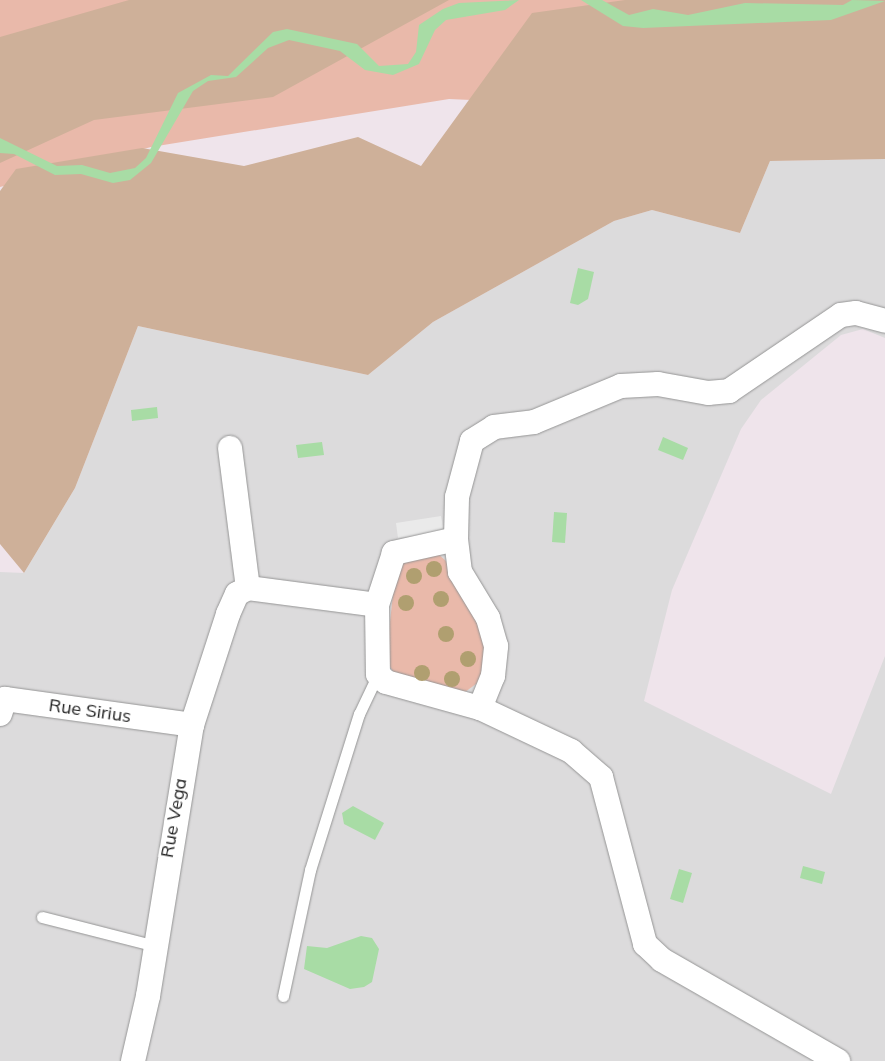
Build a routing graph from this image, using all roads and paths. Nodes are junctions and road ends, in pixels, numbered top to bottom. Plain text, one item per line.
1 (885, 322) edge
2 (230, 448) dead end
3 (456, 539) junction
4 (248, 588) junction
5 (376, 605) junction
6 (378, 674) junction
7 (2, 704) edge
8 (480, 708) junction
9 (192, 725) junction
10 (42, 917) dead end
11 (156, 946) junction
12 (283, 996) dead end
13 (133, 1061) edge
14 (838, 1061) edge

1 - 3 street
2 - 4 street
3 - 5 street
3 - 8 street
4 - 5 street
4 - 9 street, Rue Vega
5 - 6 street
6 - 8 street
6 - 12 lane
7 - 9 street, Rue Sirius
8 - 14 street
9 - 11 street, Rue Vega
10 - 11 lane
11 - 13 street, Rue Vega

